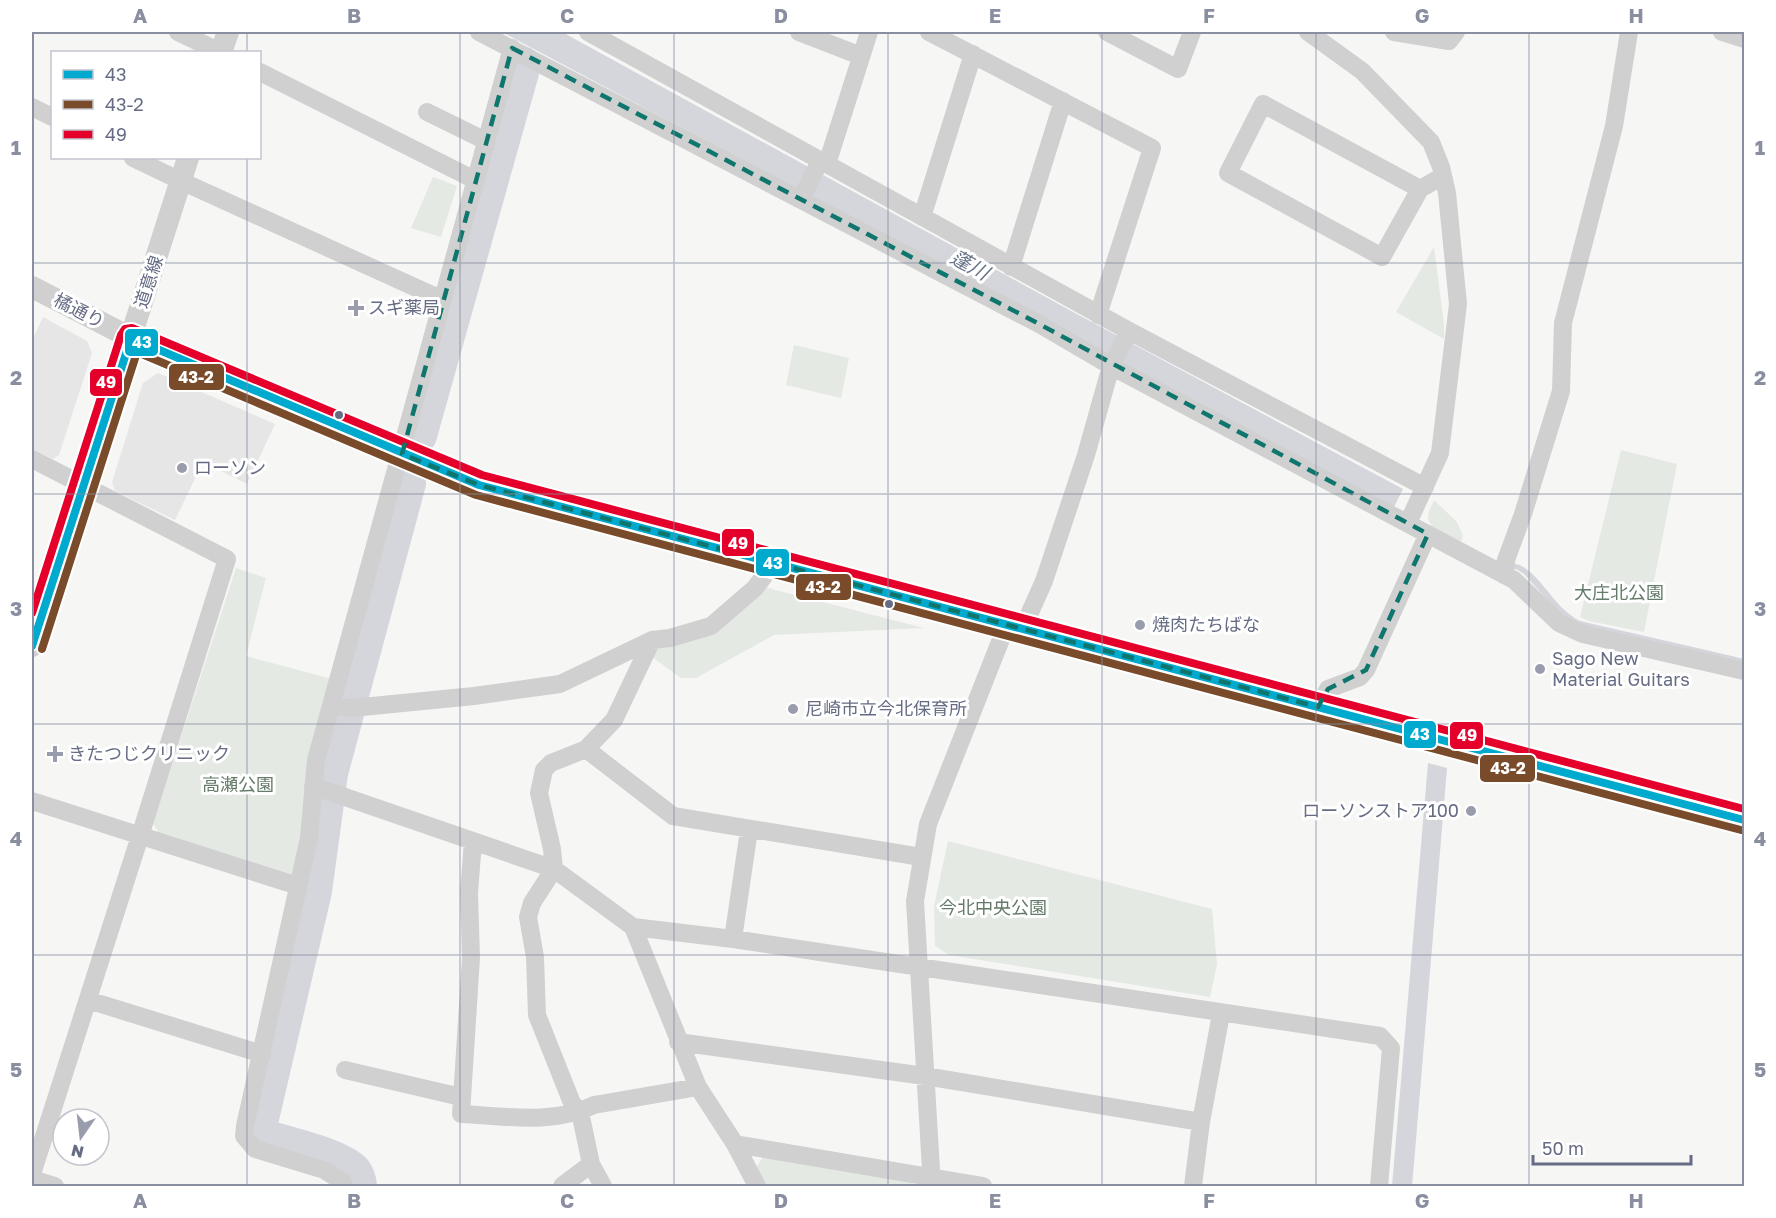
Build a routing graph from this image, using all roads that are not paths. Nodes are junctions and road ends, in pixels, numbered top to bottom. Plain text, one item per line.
1 (178, 32) edge
2 (228, 32) edge
3 (479, 32) edge
4 (588, 32) edge
5 (799, 32) edge
6 (869, 32) edge
7 (930, 32) edge
8 (1107, 32) edge
9 (1192, 32) edge
10 (1308, 32) edge
11 (1394, 32) edge
12 (1456, 32) edge
13 (1629, 32) edge
14 (1722, 32) edge
15 (1744, 39) edge
16 (512, 48) junction
17 (218, 51) edge
18 (220, 51) edge
19 (973, 54) junction
20 (861, 56) junction
21 (261, 73) edge
22 (1063, 101) junction
23 (32, 107) edge
24 (427, 112) dead end
25 (51, 116) edge
26 (486, 141) junction
27 (135, 159) edge
28 (188, 159) edge
29 (822, 165) junction
30 (1443, 176) junction
31 (475, 180) junction
32 (181, 181) junction
33 (1420, 189) junction
34 (802, 198) junction
35 (922, 217) junction
36 (1011, 267) junction
37 (32, 287) edge
38 (443, 300) junction
39 (1098, 315) junction
40 (1127, 335) junction
41 (131, 338) junction
42 (1112, 364) junction
43 (402, 454) junction
44 (32, 459) edge
45 (84, 484) junction
46 (1425, 487) junction
47 (1408, 523) junction
48 (1428, 534) junction
49 (774, 563) junction
50 (1504, 569) junction
51 (1015, 626) junction
52 (652, 640) junction
53 (32, 646) edge
54 (1744, 671) edge
55 (1318, 706) junction
56 (340, 707) junction
57 (586, 749) junction
58 (321, 789) junction
59 (32, 801) edge
60 (1744, 820) edge
61 (749, 830) junction
62 (140, 836) junction
63 (473, 841) junction
64 (921, 858) junction
65 (554, 869) junction
66 (298, 886) junction
67 (633, 927) junction
68 (733, 939) junction
69 (919, 968) junction
70 (88, 1000) junction
71 (1221, 1014) junction
72 (678, 1042) junction
73 (262, 1053) junction
74 (345, 1070) dead end
75 (925, 1076) junction
76 (698, 1087) junction
77 (461, 1097) junction
78 (580, 1112) junction
79 (1201, 1122) junction
80 (735, 1144) junction
81 (591, 1164) junction
82 (32, 1174) edge
83 (32, 1179) edge
84 (932, 1182) edge
85 (55, 1186) edge
86 (343, 1186) edge
87 (562, 1186) edge
88 (603, 1186) edge
89 (757, 1186) edge
90 (983, 1186) edge
91 (1193, 1186) edge
92 (1379, 1186) edge

1 - 17 street
2 - 18 street
3 - 16 street
4 - 29 street
5 - 20 street
6 - 20 street
7 - 19 street
8 - 9 street
10 - 30 street
11 - 12 street
13 - 50 street
14 - 15 street
16 - 26 street
16 - 34 street
19 - 22 street
19 - 35 street
20 - 29 street
21 - 31 street
22 - 36 street
22 - 39 street
23 - 25 street
24 - 26 street
26 - 31 street
27 - 32 street
28 - 32 street, 道意線
29 - 34 street
29 - 35 street
30 - 33 street
30 - 46 street
31 - 38 street
32 - 38 street
32 - 41 street, 道意線
33 - 33 street
34 - 42 street
35 - 36 street
36 - 39 street
37 - 41 street, 橘通り
38 - 43 street
39 - 40 street
40 - 42 street
40 - 46 street
41 - 43 street, 橘通り
41 - 45 street, 道意線
42 - 47 street
42 - 51 street
43 - 49 street, 橘通り
43 - 56 street
44 - 45 street
45 - 53 street, 道意線
45 - 62 street
46 - 47 street
47 - 48 street
48 - 50 street
48 - 55 street
49 - 51 street, 橘通り
49 - 52 street
50 - 54 street
51 - 55 street, 橘通り
51 - 64 street
52 - 56 street
52 - 57 street
55 - 60 street, 橘通り
56 - 58 street
57 - 61 street
57 - 65 street
58 - 63 street
58 - 66 street
59 - 62 street
61 - 64 street
61 - 68 street
62 - 66 street
62 - 70 street
63 - 65 street
63 - 77 street
64 - 69 street
65 - 67 street
65 - 78 street
66 - 73 street
67 - 68 street
67 - 72 street
68 - 69 street
69 - 71 street
69 - 75 street
70 - 73 street
70 - 82 street
71 - 79 street
71 - 92 street
72 - 75 street
72 - 76 street
73 - 86 street
74 - 77 street
75 - 79 street
75 - 84 street
76 - 78 street
76 - 80 street
77 - 78 street
78 - 81 street
79 - 91 street
80 - 84 street
80 - 89 street
81 - 87 street
81 - 88 street
83 - 85 street
84 - 90 street

